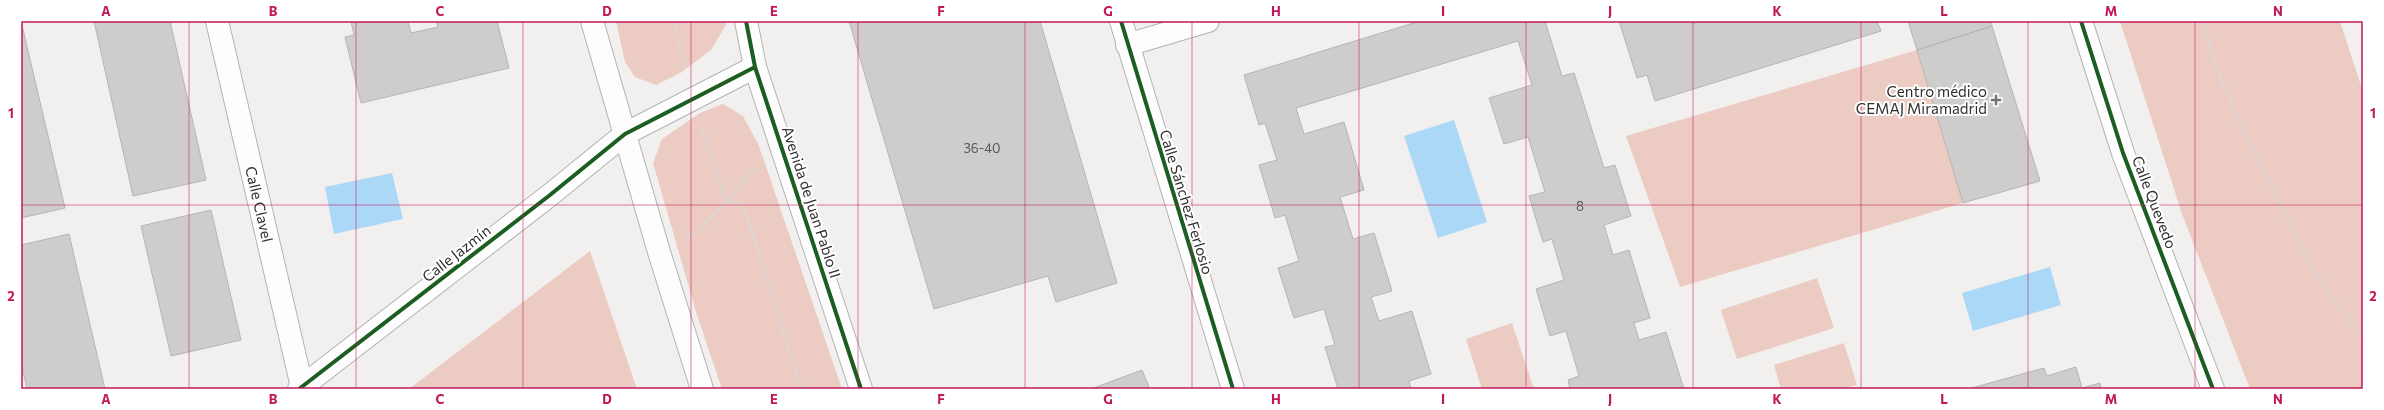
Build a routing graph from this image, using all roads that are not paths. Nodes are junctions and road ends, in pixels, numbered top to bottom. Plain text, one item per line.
1 (217, 21) edge
2 (592, 21) edge
3 (746, 21) edge
4 (1121, 21) edge
5 (1208, 21) edge
6 (2081, 21) edge
7 (1126, 45) junction
8 (755, 67) junction
9 (625, 134) junction
10 (301, 388) edge
11 (702, 389) edge
12 (861, 389) edge
13 (1233, 389) edge
14 (2214, 389) edge

1 - 10 street, Calle Clavel
2 - 9 street
3 - 8 street, Avenida de Juan Pablo II
4 - 7 street, Calle Sánchez Ferlosio
5 - 7 street
6 - 14 street, Calle Quevedo
7 - 13 street, Calle Sánchez Ferlosio
8 - 9 street, Calle Jazmín
8 - 12 street, Avenida de Juan Pablo II
9 - 10 street, Calle Jazmín
9 - 11 street

